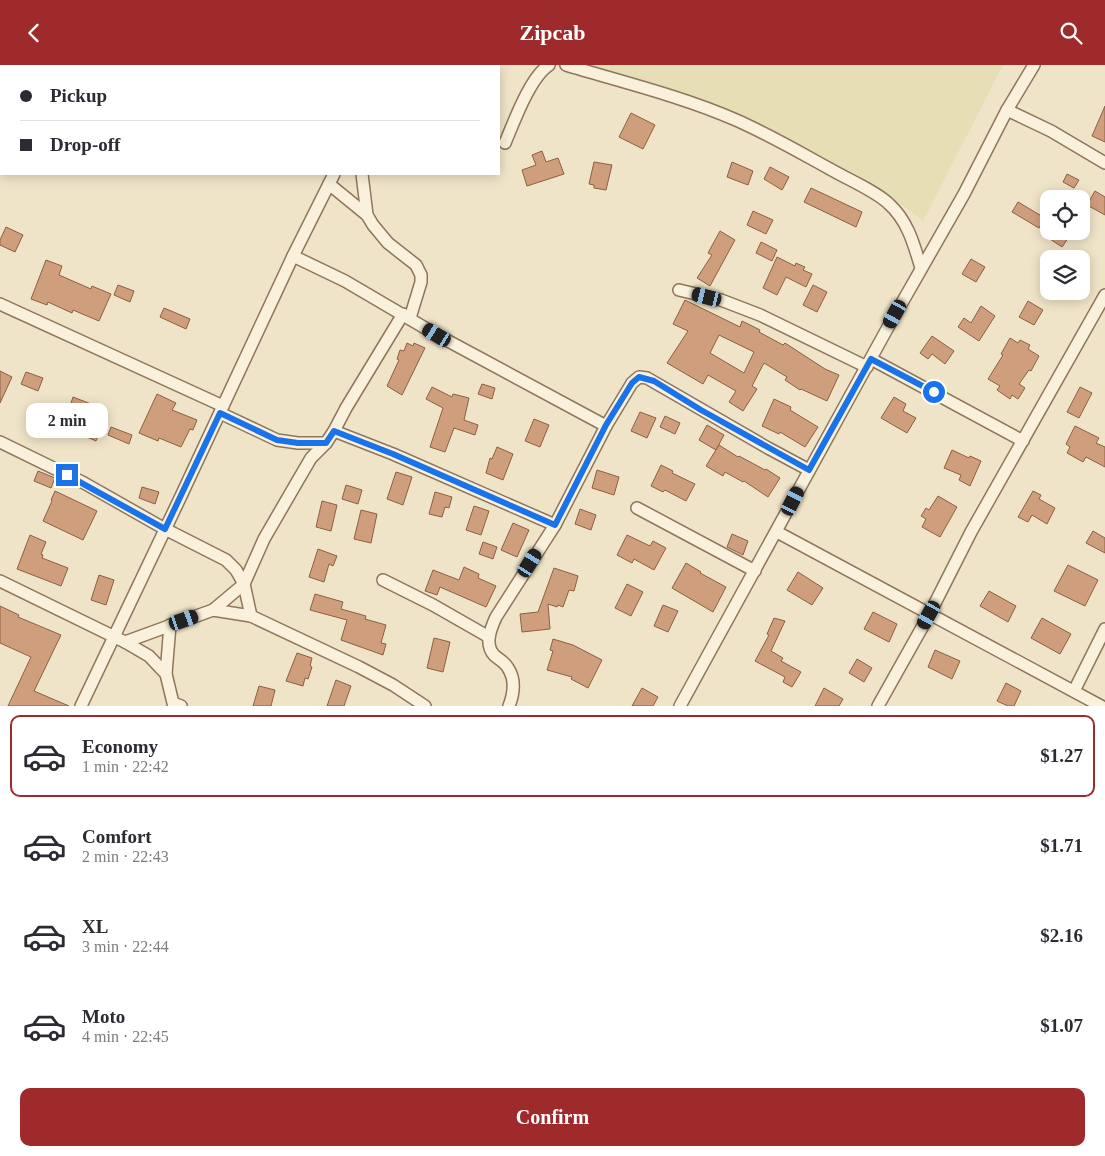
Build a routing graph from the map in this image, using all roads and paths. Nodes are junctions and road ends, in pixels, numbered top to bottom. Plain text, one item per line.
1 (549, 65) edge
2 (566, 65) edge
3 (1034, 65) edge
4 (1007, 110) junction
5 (505, 143) dead end
6 (1105, 163) edge
7 (362, 175) edge
8 (332, 179) edge
9 (366, 215) junction
10 (293, 256) junction
11 (921, 268) junction
12 (680, 290) dead end
13 (1105, 295) edge
14 (0, 304) edge
15 (1101, 314) edge
16 (406, 316) junction
17 (869, 363) junction
18 (222, 409) junction
19 (606, 425) junction
20 (334, 431) junction
21 (1023, 441) junction
22 (0, 442) edge
23 (326, 443) junction
24 (809, 470) junction
25 (637, 508) dead end
26 (555, 525) junction
27 (165, 529) junction
28 (777, 532) junction
29 (755, 571) junction
30 (383, 579) dead end
31 (0, 581) edge
32 (244, 584) junction
33 (213, 610) junction
34 (929, 615) junction
35 (251, 616) junction
36 (170, 625) junction
37 (1105, 629) edge
38 (113, 637) junction
39 (489, 637) junction
40 (125, 642) junction
41 (166, 674) junction
42 (1074, 691) junction
43 (175, 705) edge
44 (81, 706) edge
45 (425, 706) edge
46 (509, 706) edge
47 (680, 706) edge
48 (878, 706) edge
49 (1101, 706) edge

1 - 5 street
2 - 11 street
3 - 4 street
4 - 6 street
4 - 11 street
7 - 9 street
8 - 9 street
8 - 10 street
9 - 16 street
10 - 16 street
10 - 18 street
11 - 17 street
12 - 17 street
13 - 15 street
14 - 18 street
15 - 21 street
16 - 19 street
16 - 20 street
17 - 21 street
17 - 24 street
18 - 23 street
18 - 27 street
19 - 24 street
19 - 26 street
20 - 23 street
20 - 26 street
21 - 34 street
22 - 27 street
23 - 32 street
24 - 28 street
25 - 29 street
26 - 39 street
27 - 32 street
27 - 38 street
28 - 29 street
28 - 34 street
29 - 47 street
30 - 39 street
31 - 38 street
32 - 33 street
32 - 35 street
33 - 35 street
33 - 36 street
34 - 42 street
34 - 48 street
35 - 45 street
36 - 40 street
36 - 41 street
37 - 42 street
38 - 40 street
38 - 44 street
39 - 46 street
40 - 41 street
41 - 43 street
42 - 49 street

